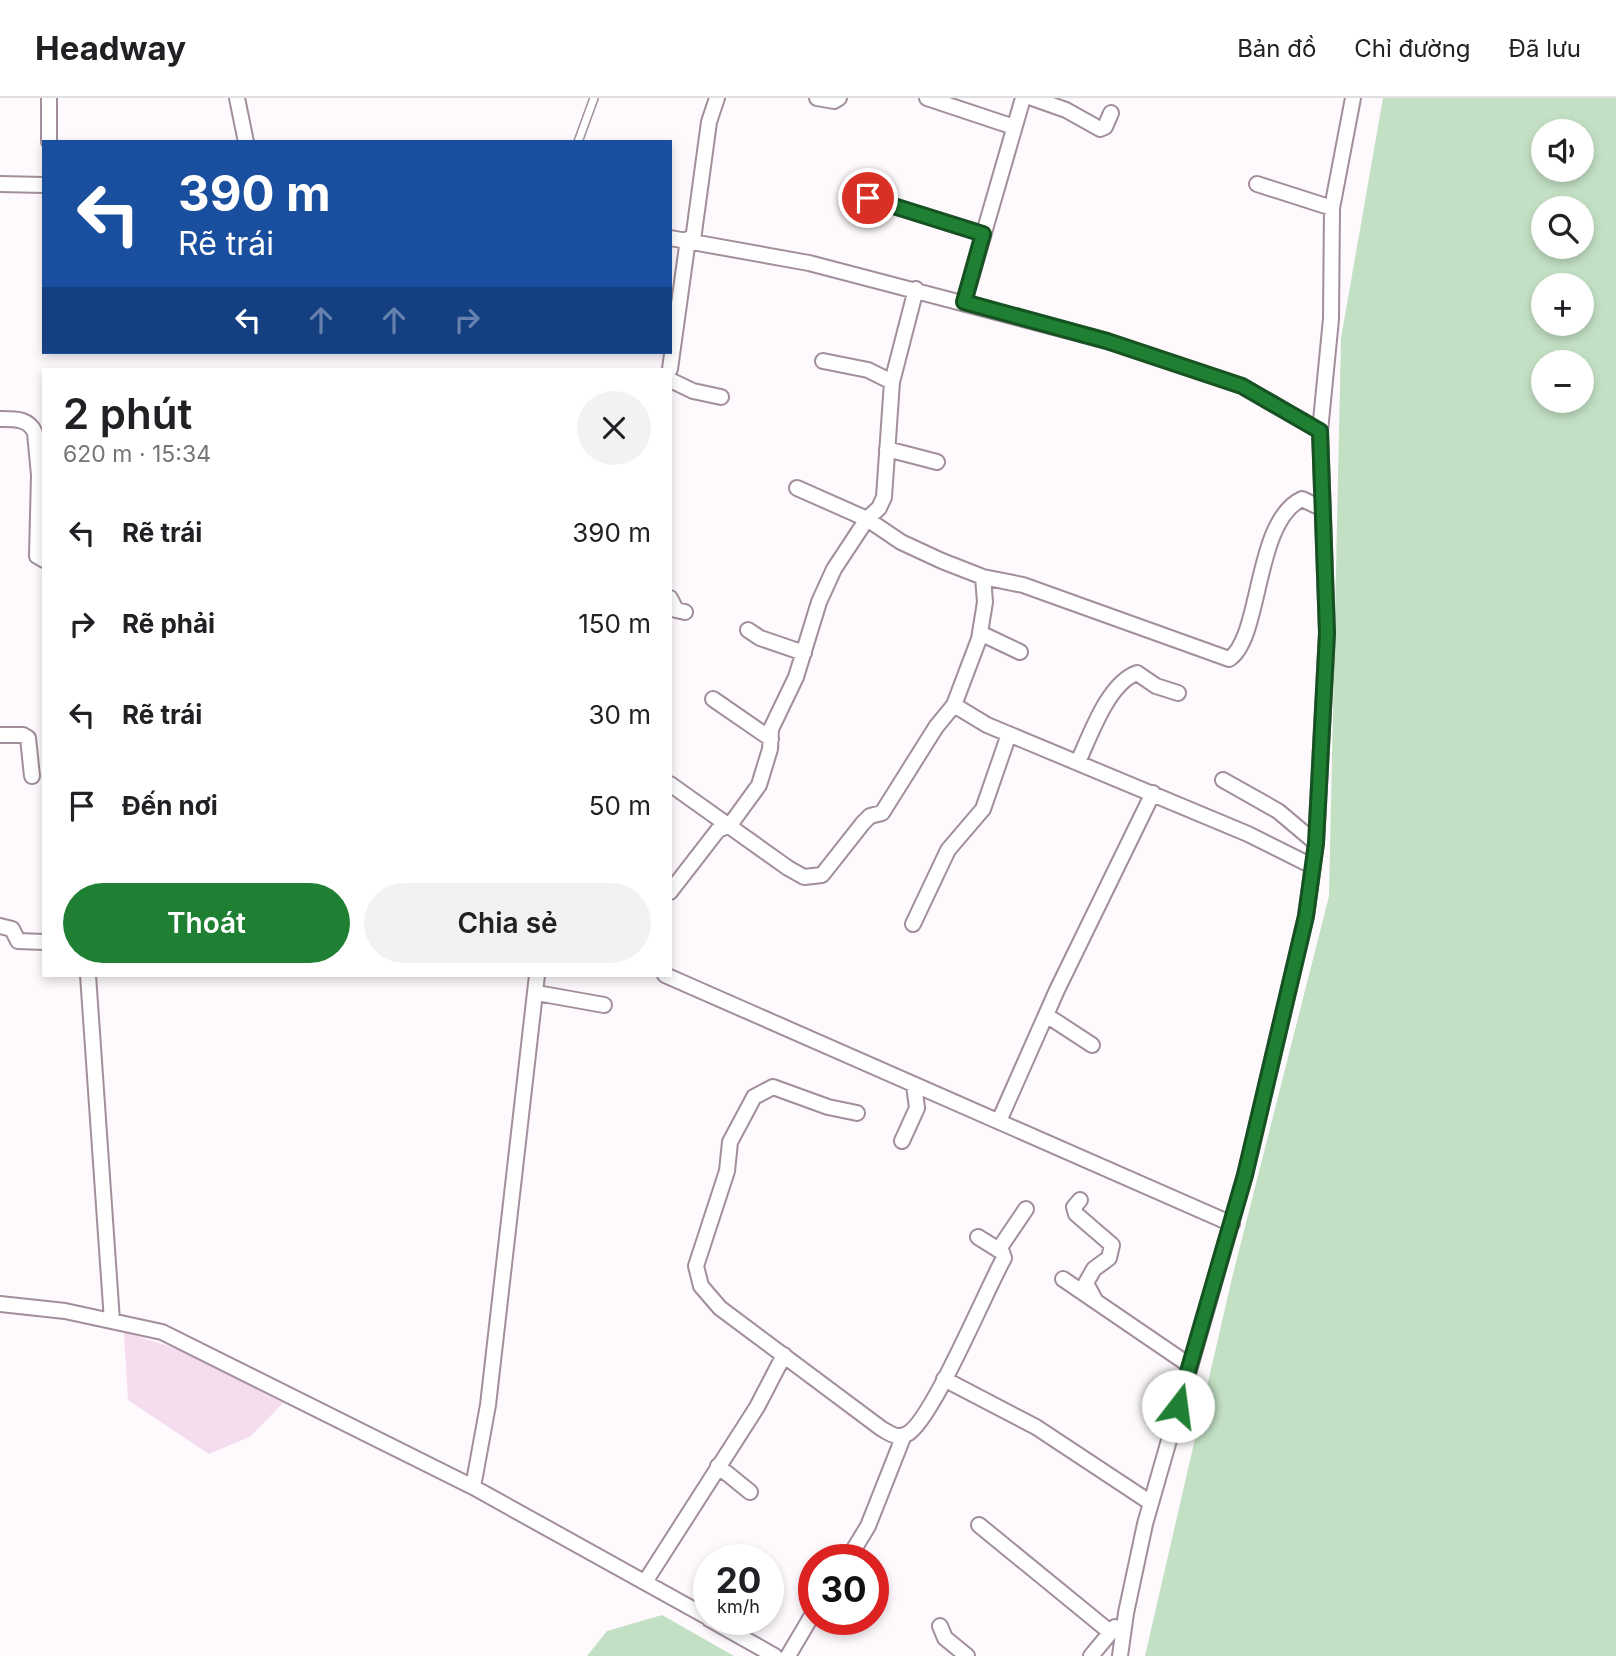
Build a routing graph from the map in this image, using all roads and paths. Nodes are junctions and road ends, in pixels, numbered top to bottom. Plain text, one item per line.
1 (50, 98) edge
2 (237, 98) edge
3 (594, 98) edge
4 (717, 98) edge
5 (817, 98) edge
6 (839, 98) edge
7 (927, 98) edge
8 (1023, 98) edge
9 (1032, 98) edge
10 (1353, 98) edge
11 (1111, 113) dead end
12 (1014, 127) junction
13 (49, 140) edge
14 (246, 140) edge
15 (579, 140) edge
16 (0, 184) edge
17 (1257, 184) dead end
18 (42, 185) edge
19 (868, 198) dead end
20 (1332, 208) junction
21 (983, 234) junction
22 (672, 237) edge
23 (690, 240) junction
24 (916, 289) junction
25 (964, 302) junction
26 (823, 361) dead end
27 (670, 368) edge
28 (672, 381) edge
29 (892, 382) junction
30 (721, 397) dead end
31 (0, 419) edge
32 (39, 431) edge
33 (1320, 431) junction
34 (887, 449) junction
35 (937, 461) dead end
36 (797, 488) dead end
37 (1323, 509) junction
38 (867, 520) junction
39 (42, 559) edge
40 (983, 577) junction
41 (672, 602) edge
42 (685, 612) dead end
43 (748, 630) dead end
44 (980, 633) junction
45 (1020, 652) dead end
46 (804, 653) junction
47 (1178, 693) dead end
48 (713, 699) dead end
49 (954, 705) junction
50 (1009, 734) junction
51 (0, 735) edge
52 (771, 739) junction
53 (1078, 762) junction
54 (32, 776) dead end
55 (1223, 780) dead end
56 (672, 785) edge
57 (1153, 793) junction
58 (730, 825) junction
59 (1316, 843) junction
60 (1312, 866) junction
61 (672, 889) edge
62 (913, 924) dead end
63 (0, 926) edge
64 (42, 942) edge
65 (88, 977) edge
66 (537, 977) edge
67 (670, 977) edge
68 (537, 993) junction
69 (604, 1005) dead end
70 (1046, 1015) junction
71 (1091, 1045) dead end
72 (914, 1085) junction
73 (857, 1113) dead end
74 (999, 1121) junction
75 (902, 1141) dead end
76 (1080, 1200) dead end
77 (1026, 1209) dead end
78 (1232, 1224) junction
79 (978, 1237) dead end
80 (999, 1249) junction
81 (1063, 1279) dead end
82 (1096, 1302) junction
83 (0, 1304) edge
84 (112, 1321) junction
85 (784, 1355) junction
86 (1189, 1365) junction
87 (944, 1379) junction
88 (904, 1435) junction
89 (718, 1466) junction
90 (473, 1487) junction
91 (750, 1492) dead end
92 (1151, 1503) junction
93 (979, 1525) dead end
94 (857, 1544) edge
95 (645, 1582) junction
96 (693, 1610) edge
97 (1126, 1614) junction
98 (940, 1626) dead end
99 (1110, 1632) junction
100 (738, 1635) edge
101 (800, 1635) edge
102 (775, 1656) edge
103 (788, 1656) edge
104 (967, 1656) edge
105 (1091, 1656) edge
106 (1120, 1656) edge

1 - 13 street
2 - 14 street
3 - 15 lane
4 - 23 street
5 - 6 street
7 - 12 street
8 - 12 street
9 - 11 street
10 - 20 street
12 - 21 street
16 - 18 street
17 - 20 street
19 - 21 street
20 - 33 street
21 - 25 street
22 - 23 street
23 - 24 street
23 - 27 street
24 - 25 street
24 - 29 street
25 - 33 street
26 - 29 street
28 - 30 street
29 - 34 street
31 - 32 street
32 - 39 street
33 - 37 street
34 - 35 street
34 - 38 street
36 - 38 street
37 - 40 street
37 - 59 street
38 - 40 street
38 - 46 street
40 - 44 street
41 - 42 street
43 - 46 street
44 - 45 street
44 - 49 street
46 - 52 street
47 - 53 street
48 - 52 street
49 - 50 street
49 - 58 street
50 - 53 street
50 - 62 street
51 - 54 street
52 - 58 street
53 - 57 street
55 - 59 street
56 - 58 street
57 - 60 street
57 - 70 street
58 - 61 street
59 - 60 street
60 - 78 street
63 - 64 street
65 - 84 street
66 - 68 street
67 - 72 street
68 - 69 street
68 - 90 street
70 - 71 street
70 - 74 street
72 - 74 street
72 - 75 street
73 - 85 street
74 - 78 street
76 - 82 street
77 - 80 street
78 - 86 street
79 - 80 street
80 - 87 street
81 - 82 street
82 - 86 street
83 - 84 street
84 - 90 street
85 - 88 street
85 - 89 street
86 - 92 street
87 - 88 street
87 - 92 street
88 - 94 street
89 - 91 street
89 - 95 street
90 - 95 street
92 - 97 street
93 - 99 street
95 - 96 street
97 - 99 street
97 - 106 street
98 - 104 street
99 - 105 street
100 - 102 street
101 - 103 street

